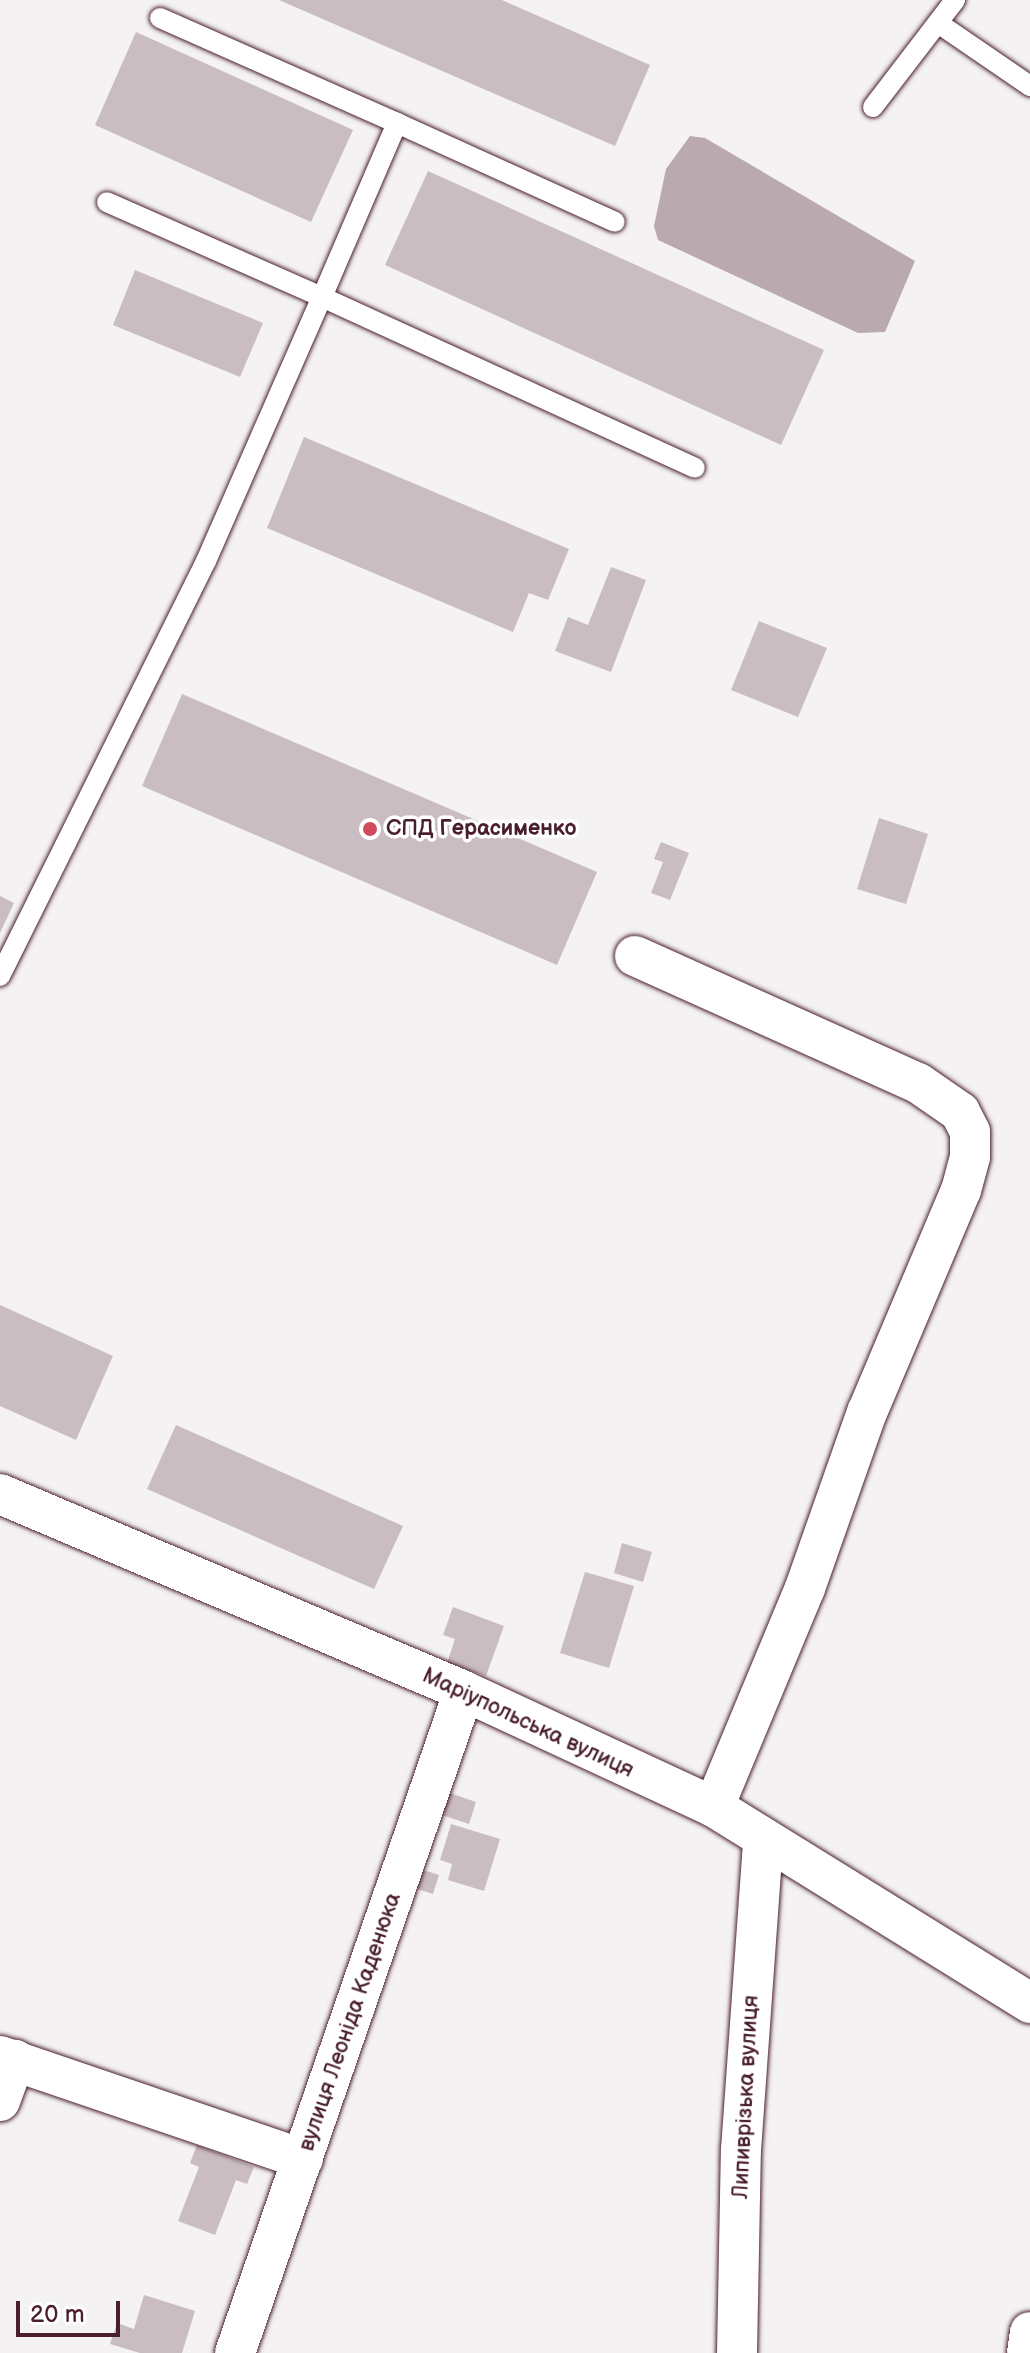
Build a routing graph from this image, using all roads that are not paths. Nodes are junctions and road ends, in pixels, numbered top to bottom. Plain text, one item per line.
1 (955, 0) edge
2 (160, 18) dead end
3 (938, 23) junction
4 (1030, 86) edge
5 (873, 107) dead end
6 (397, 123) junction
7 (107, 202) dead end
8 (615, 222) dead end
9 (322, 297) junction
10 (695, 468) dead end
11 (635, 956) dead end
12 (0, 976) edge
13 (0, 1494) edge
14 (464, 1691) junction
15 (714, 1807) junction
16 (763, 1842) junction
17 (1030, 2003) edge
18 (8, 2058) edge
19 (0, 2101) edge
20 (303, 2159) junction
21 (1030, 2332) edge
22 (235, 2353) edge
23 (737, 2353) edge
24 (1027, 2353) edge

1 - 3 lane
2 - 6 lane
3 - 4 lane
3 - 5 lane
6 - 8 lane
6 - 9 lane
7 - 9 lane
9 - 10 lane
9 - 12 lane
11 - 15 street
13 - 14 street, Маріупольська вулиця
14 - 15 street, Маріупольська вулиця
14 - 20 street, вулиця Леоніда Каденюка
15 - 16 street, Маріупольська вулиця
16 - 17 street, Маріупольська вулиця
16 - 23 street, Липиврізька вулиця
18 - 19 street
18 - 20 street
20 - 22 street, вулиця Леоніда Каденюка
21 - 24 street

